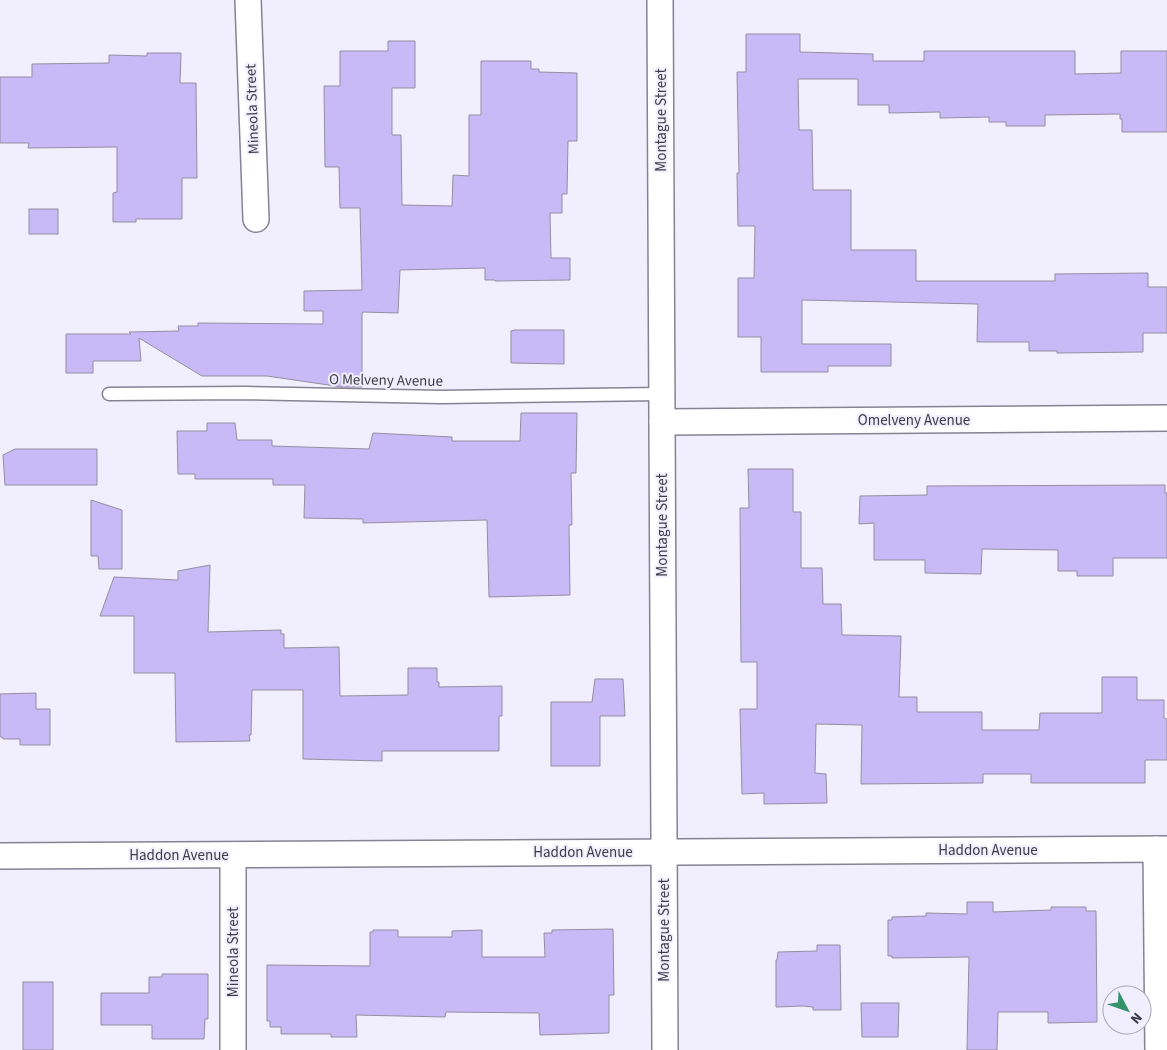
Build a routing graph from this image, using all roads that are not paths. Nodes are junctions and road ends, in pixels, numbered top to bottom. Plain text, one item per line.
1 (248, 0) edge
2 (660, 0) edge
3 (256, 219) dead end
4 (109, 394) dead end
5 (662, 394) junction
6 (1167, 418) edge
7 (662, 422) junction
8 (1162, 849) edge
9 (664, 852) junction
10 (233, 855) junction
11 (0, 856) edge
12 (233, 1050) edge
13 (665, 1050) edge
14 (1158, 1050) edge

1 - 3 street, Mineola Street
2 - 5 street, Montague Street
4 - 5 lane, O Melveny Avenue
5 - 7 street, Montague Street
6 - 7 street, Omelveny Avenue
7 - 9 street, Montague Street
8 - 9 street, Haddon Avenue
8 - 14 street
9 - 10 street, Haddon Avenue
9 - 13 street, Montague Street
10 - 11 street, Haddon Avenue
10 - 12 street, Mineola Street

